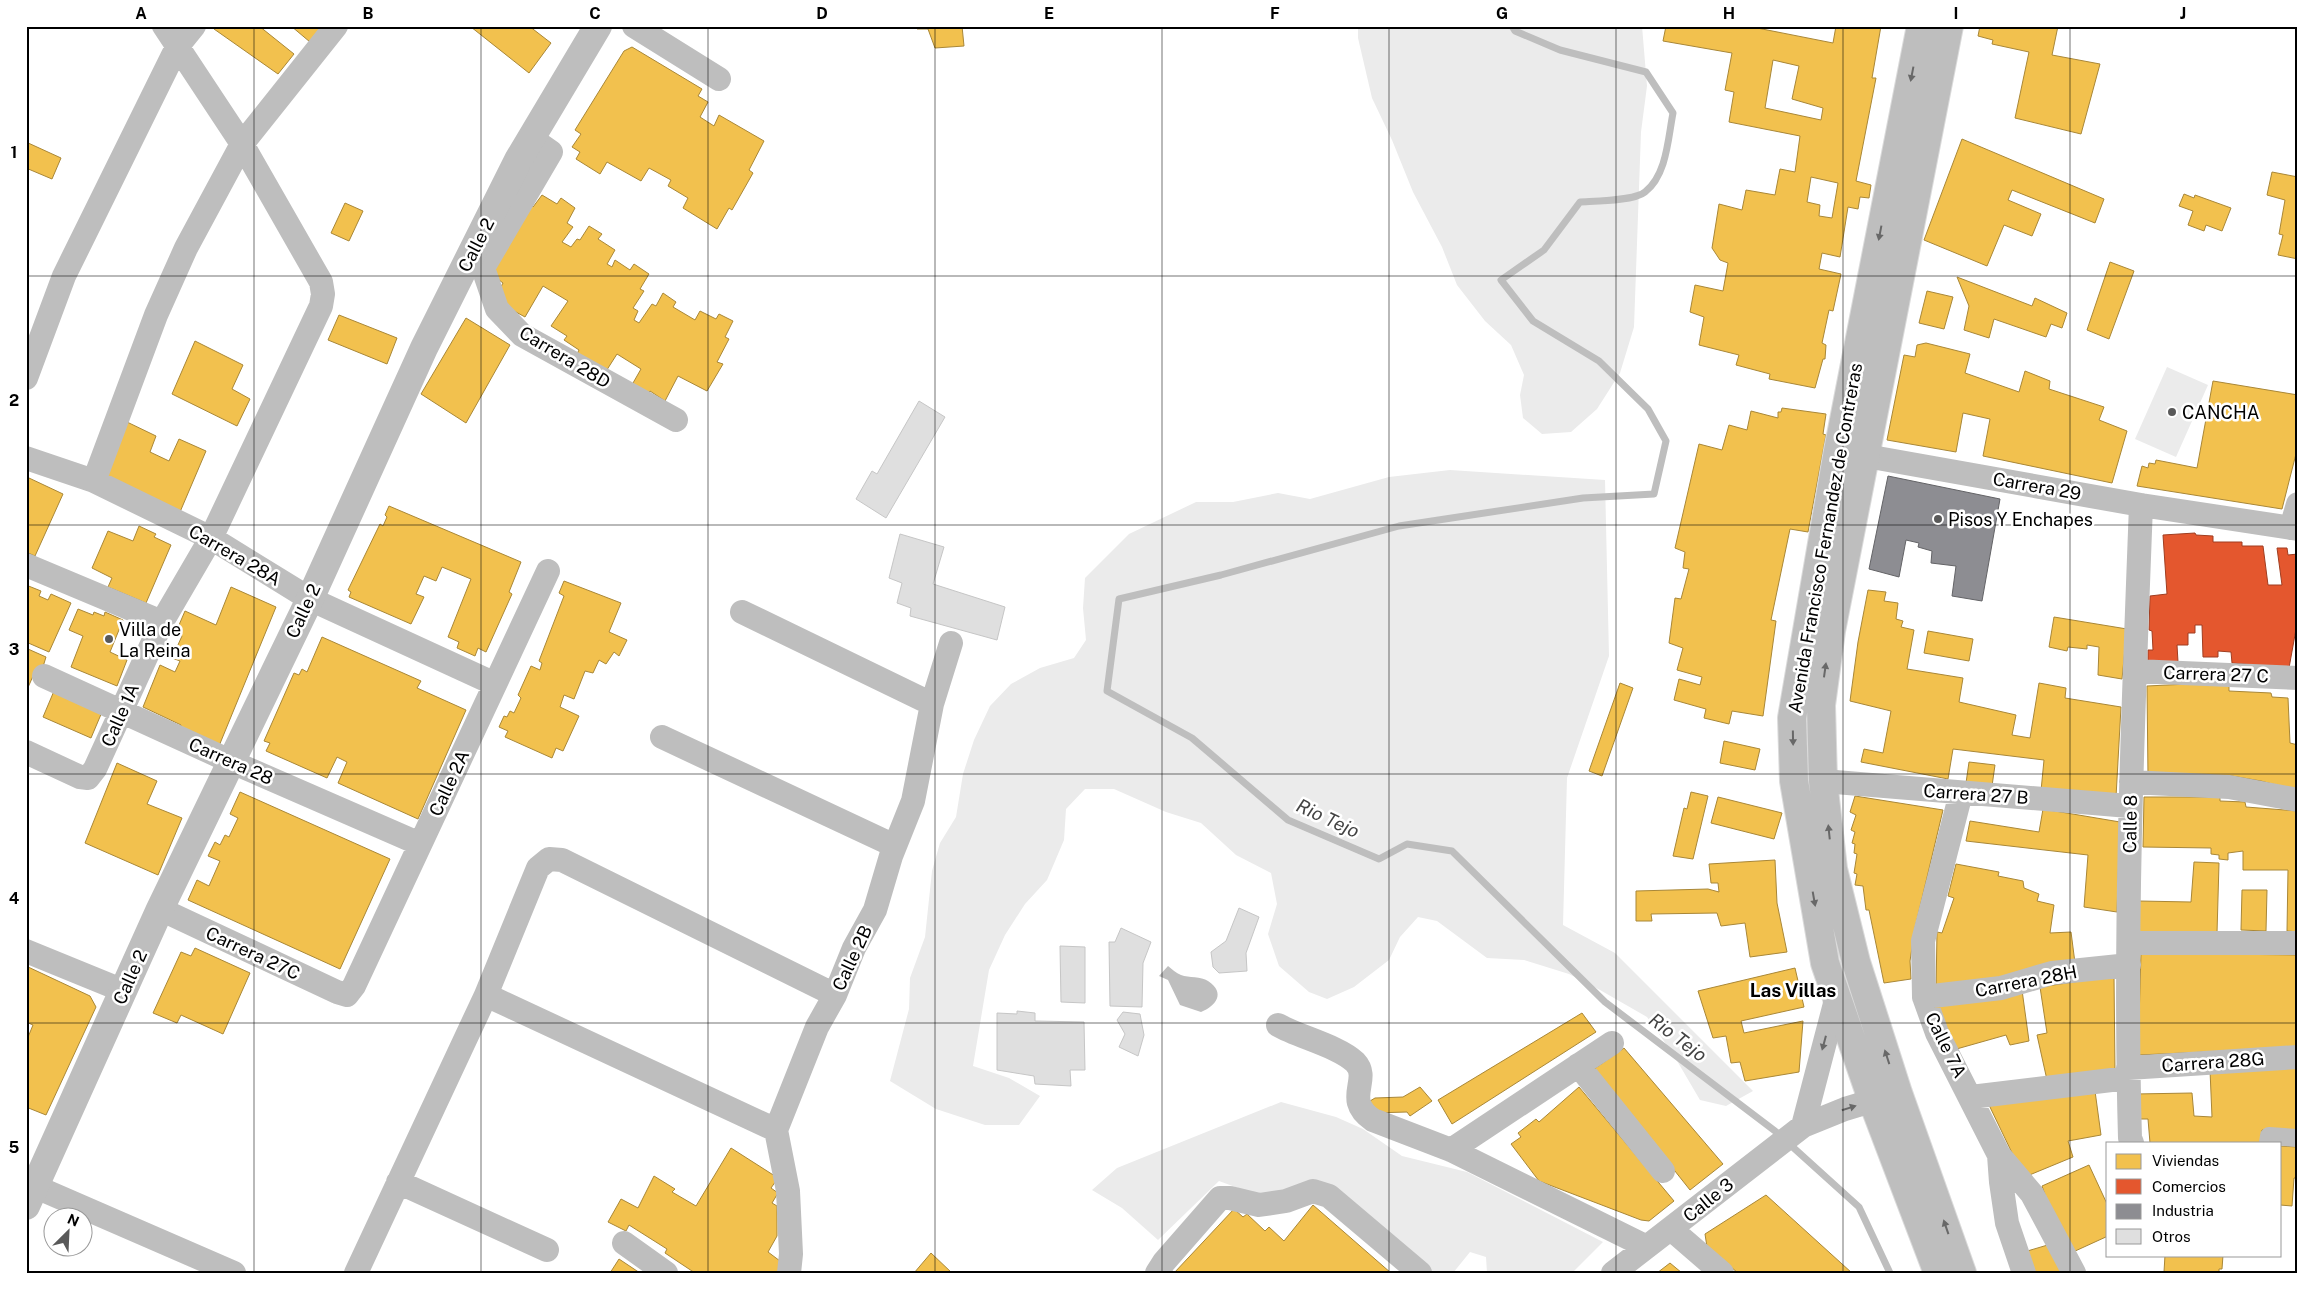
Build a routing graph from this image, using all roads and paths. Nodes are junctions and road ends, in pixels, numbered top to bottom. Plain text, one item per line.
1 (164, 26) edge
2 (194, 26) edge
3 (336, 26) edge
4 (598, 26) edge
5 (634, 26) edge
6 (1921, 26) edge
7 (1949, 26) edge
8 (177, 47) junction
9 (720, 79) dead end
10 (242, 144) junction
11 (529, 157) junction
12 (26, 378) edge
13 (676, 420) dead end
14 (1866, 456) junction
15 (26, 458) edge
16 (94, 481) junction
17 (2298, 504) edge
18 (2141, 505) junction
19 (2295, 529) edge
20 (211, 538) junction
21 (26, 565) edge
22 (548, 570) dead end
23 (310, 599) junction
24 (742, 612) dead end
25 (162, 622) junction
26 (951, 643) dead end
27 (2135, 671) junction
28 (44, 676) dead end
29 (2298, 678) edge
30 (495, 684) junction
31 (932, 704) junction
32 (122, 711) junction
33 (662, 737) dead end
34 (26, 752) edge
35 (232, 762) junction
36 (1823, 781) junction
37 (2131, 782) junction
38 (1961, 793) junction
39 (2298, 800) edge
40 (2129, 806) junction
41 (420, 844) junction
42 (895, 846) junction
43 (160, 909) junction
44 (2298, 944) edge
45 (26, 951) edge
46 (2129, 954) junction
47 (124, 991) junction
48 (347, 994) joint
49 (486, 995) junction
50 (835, 995) junction
51 (1837, 996) junction
52 (1924, 997) junction
53 (1278, 1025) dead end
54 (1612, 1043) dead end
55 (2298, 1056) edge
56 (1578, 1065) junction
57 (2128, 1073) junction
58 (1898, 1093) junction
59 (1971, 1097) junction
60 (1873, 1102) junction
61 (1800, 1129) junction
62 (776, 1130) junction
63 (2298, 1138) edge
64 (2268, 1139) edge
65 (2132, 1142) edge
66 (1451, 1150) junction
67 (1999, 1155) junction
68 (1663, 1171) dead end
69 (398, 1182) junction
70 (31, 1196) edge
71 (1671, 1229) junction
72 (624, 1243) dead end
73 (1645, 1246) junction
74 (547, 1250) dead end
75 (234, 1273) edge
76 (356, 1273) edge
77 (666, 1273) edge
78 (789, 1273) edge
79 (1158, 1273) edge
80 (1420, 1273) edge
81 (1613, 1273) edge
82 (1722, 1273) edge
83 (1938, 1273) edge
84 (1962, 1273) edge
85 (2024, 1273) edge
86 (2074, 1273) edge

1 - 8 street, Calle 1A
2 - 8 street
3 - 10 street
4 - 11 main road, Calle 2
5 - 9 street
6 -> 51 main road, Avenida Francisco Fernandez de Contreras
7 - 14 main road, Avenida Francisco Fernandez de Contreras
8 - 10 street, Calle 1A
8 - 12 street
10 - 16 street
10 - 20 street, Calle 1A
11 - 13 street, Carrera 28D
11 - 23 main road, Calle 2
14 - 18 street, Carrera 29
36 -> 14 main road, Avenida Francisco Fernandez de Contreras
15 - 16 street, Carrera 28A
16 - 20 street, Carrera 28A
17 - 19 street
18 - 19 street, Carrera 29
18 - 27 street, Calle 8
20 - 23 street, Carrera 28A
20 - 25 street, Calle 1A
21 - 25 street
22 - 30 street, Calle 2A
23 - 30 street, Carrera 28A
23 - 35 main road, Calle 2
24 - 31 street
25 - 32 street, Calle 1A
26 - 31 street, Calle 2B
27 - 29 street, Carrera 27 C
27 - 37 street, Calle 8
28 - 32 street, Carrera 28
30 - 41 street, Calle 2A
31 - 42 street, Calle 2B
32 - 34 street, Calle 1A
32 - 35 street, Carrera 28
33 - 42 street
35 - 41 street, Carrera 28
35 - 43 main road, Calle 2
36 - 38 street, Carrera 27 B
58 -> 36 main road, Avenida Francisco Fernandez de Contreras
37 - 39 street
37 - 40 street, Calle 8
38 - 40 street, Carrera 27 B
38 - 52 street, Calle 7A
40 - 46 street, Calle 8
41 - 48 street, Calle 2A
42 - 50 street, Calle 2B
43 - 47 main road, Calle 2
43 - 48 street, Carrera 27C
44 - 46 street, Carrera 28H
45 - 47 street
46 - 52 street, Carrera 28H
46 - 57 street, Calle 8
47 - 70 main road, Calle 2
49 - 50 street
49 - 62 street
49 - 69 street
50 - 62 street, Calle 2B
51 - 60 main road, Avenida Francisco Fernandez de Contreras
51 -> 61 street
52 - 59 street, Calle 7A
53 - 66 street
54 - 56 street
55 - 57 street, Carrera 28G
56 - 66 street
56 - 68 street
57 - 59 street, Carrera 28G
57 - 65 street, Calle 8
58 - 60 street, Calle 3
84 -> 58 main road, Avenida Francisco Fernandez de Contreras
59 - 67 street, Calle 7A
61 -> 60 street, Calle 3
60 - 83 main road, Avenida Francisco Fernandez de Contreras
61 - 71 street, Calle 3
62 - 78 street
63 - 64 street
66 - 73 street
67 - 85 street
67 - 86 street, Calle 7A
69 - 74 street
69 - 76 street
70 - 75 street
71 - 73 street, Calle 3
71 - 82 street
72 - 77 street
73 - 81 street, Calle 3
79 - 80 street

